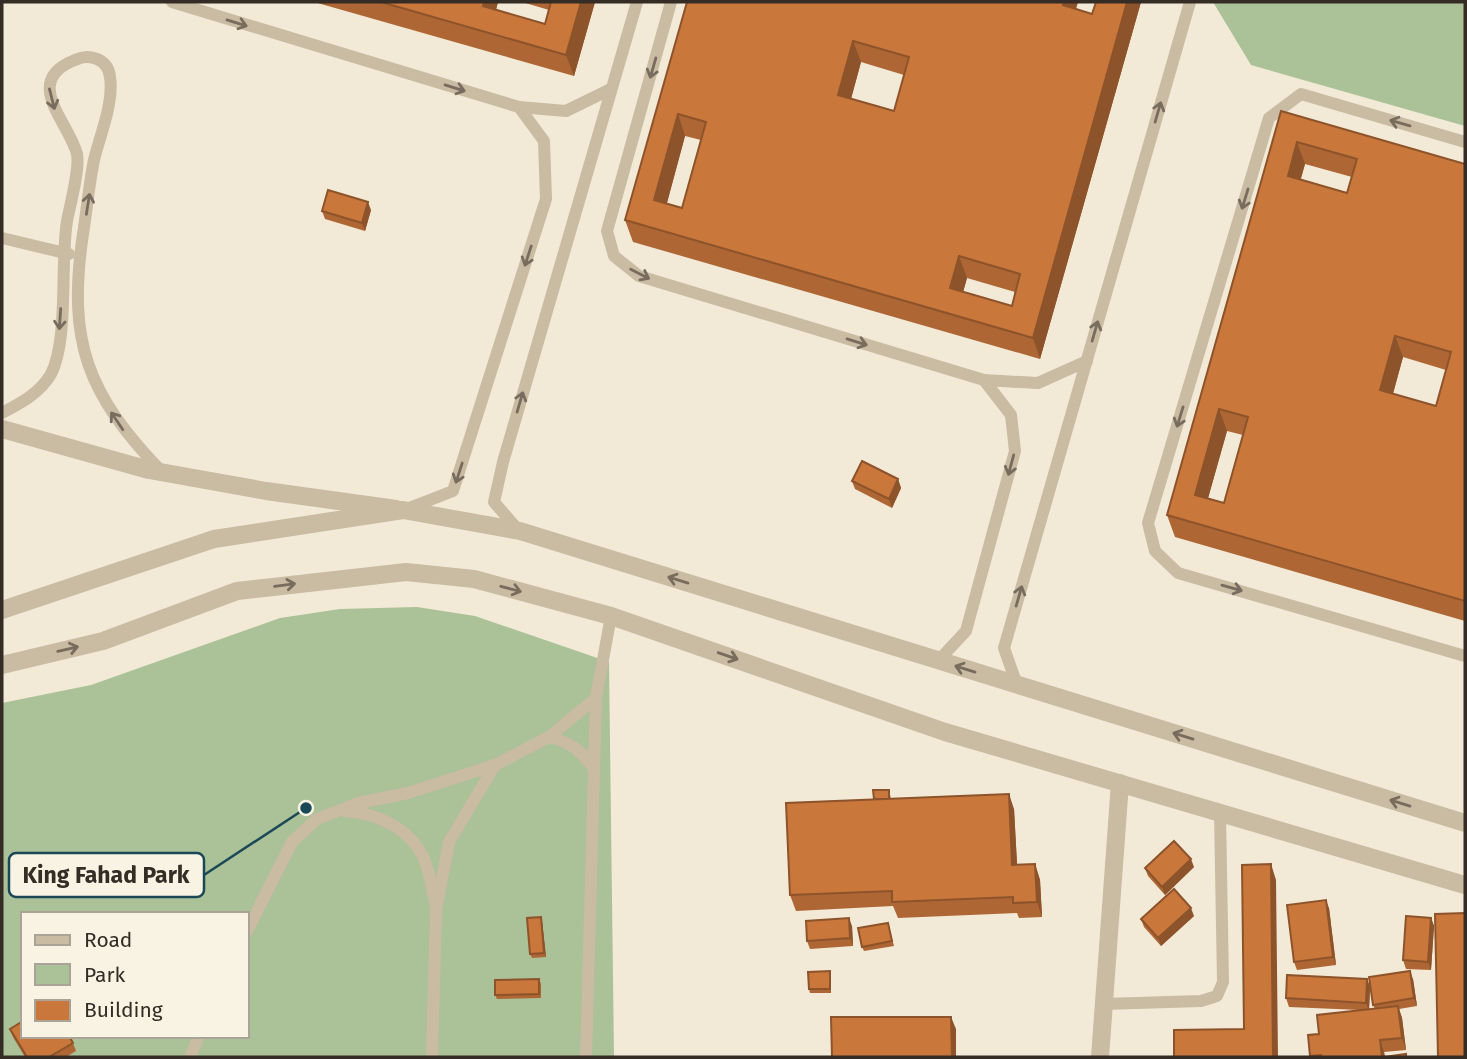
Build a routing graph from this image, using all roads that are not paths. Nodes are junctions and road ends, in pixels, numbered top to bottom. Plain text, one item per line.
1 (172, 2) edge
2 (637, 2) edge
3 (671, 2) edge
4 (1190, 2) edge
5 (611, 89) junction
6 (519, 107) junction
7 (1465, 142) edge
8 (77, 155) junction
9 (95, 157) junction
10 (2, 238) edge
11 (62, 252) junction
12 (80, 256) junction
13 (1087, 360) junction
14 (984, 380) junction
15 (2, 413) edge
16 (2, 429) edge
17 (162, 472) junction
18 (403, 510) junction
19 (520, 531) junction
20 (2, 610) edge
21 (611, 616) junction
22 (1465, 656) edge
23 (938, 661) junction
24 (2, 664) edge
25 (1017, 685) junction
26 (596, 698) junction
27 (549, 737) junction
28 (495, 765) junction
29 (596, 773) junction
30 (1120, 783) junction
31 (340, 810) junction
32 (1220, 813) junction
33 (1465, 823) edge
34 (1465, 885) edge
35 (436, 909) junction
36 (248, 930) edge
37 (1104, 1004) junction
38 (198, 1038) edge
39 (190, 1057) edge
40 (432, 1057) edge
41 (586, 1057) edge
42 (1100, 1057) edge

1 -> 6 lane
2 - 5 lane
3 -> 14 lane
13 -> 4 lane
5 - 6 lane
19 -> 5 lane
6 -> 18 lane
7 -> 22 lane
8 - 9 lane
9 -> 8 lane
8 - 11 lane
12 -> 9 lane
10 - 11 lane
11 - 12 lane
11 -> 15 lane
17 -> 12 lane
13 - 14 lane
25 -> 13 lane
14 -> 23 lane
16 - 17 street
17 - 18 street
18 - 19 street
18 - 20 street
23 -> 19 street
24 -> 21 street
21 - 26 lane
21 -> 30 street
25 -> 23 street
33 -> 25 street
26 - 27 lane
26 - 29 lane
27 - 28 lane
27 - 29 lane
28 - 31 lane
28 - 35 lane
29 - 41 lane
30 - 32 street
30 - 37 street
31 - 35 lane
31 - 36 lane
32 - 34 street
32 - 37 lane
35 - 40 lane
37 - 42 street
38 - 39 lane

